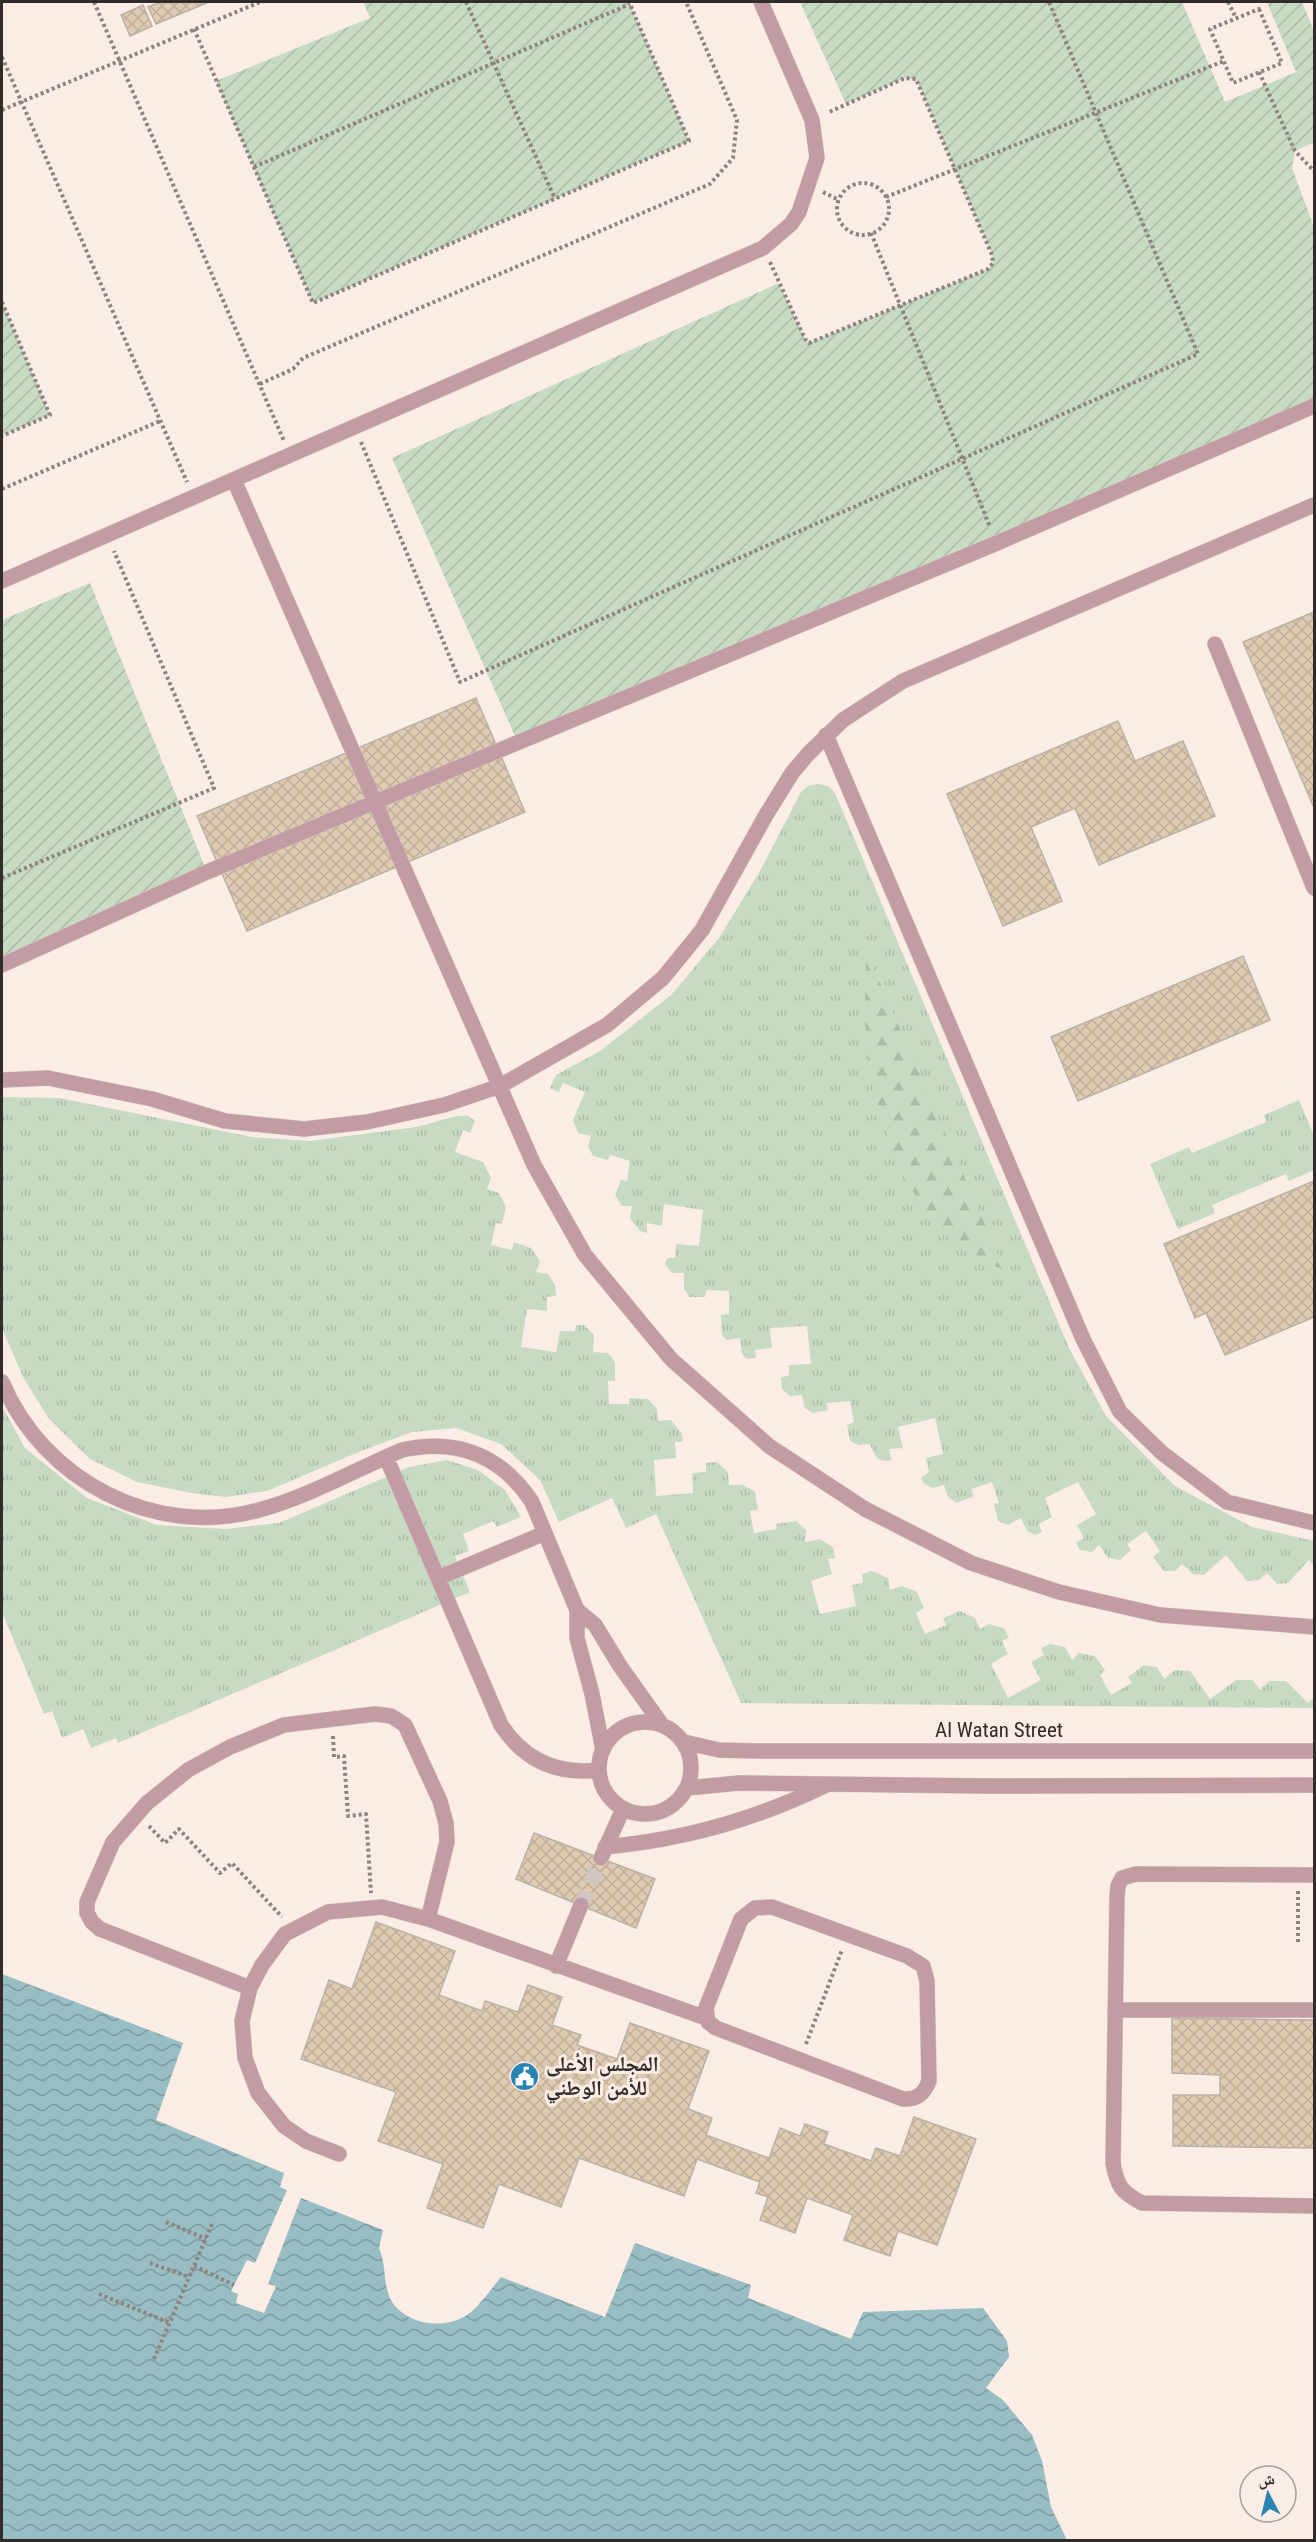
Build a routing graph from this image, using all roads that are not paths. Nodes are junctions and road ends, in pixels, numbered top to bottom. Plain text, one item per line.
1 (761, 2) edge
2 (1314, 406) edge
3 (234, 480) junction
4 (1314, 505) edge
5 (2, 581) edge
6 (1215, 644) dead end
7 (826, 735) junction
8 (376, 802) junction
9 (1314, 888) edge
10 (2, 966) edge
11 (2, 1080) edge
12 (500, 1086) junction
13 (2, 1382) edge
14 (386, 1457) junction
15 (1314, 1523) edge
16 (545, 1533) junction
17 (438, 1578) junction
18 (577, 1610) junction
19 (1314, 1627) edge
20 (609, 1648) junction
21 (583, 1659) junction
22 (662, 1725) junction
23 (684, 1742) junction
24 (603, 1750) junction
25 (1314, 1751) edge
26 (599, 1770) junction
27 (829, 1783) junction
28 (1314, 1785) edge
29 (687, 1788) junction
30 (623, 1809) junction
31 (1314, 1875) edge
32 (581, 1905) tunnel mouth
33 (428, 1919) junction
34 (556, 1966) junction
35 (250, 1988) junction
36 (1115, 2010) junction
37 (1314, 2010) edge
38 (706, 2018) junction
39 (339, 2154) dead end
40 (1314, 2206) edge

1 - 3 street
2 - 8 street
3 - 5 street
3 - 8 street
4 - 7 street
6 - 9 street
7 - 12 street
7 - 15 street
8 - 10 street
8 - 12 street
11 - 12 street
12 - 19 street
13 - 14 street
14 - 16 street
14 - 17 street
16 - 17 street
16 - 18 street
17 - 26 street
18 - 20 street
18 - 21 street
20 - 21 street
20 - 22 street
21 - 24 street
22 - 23 street
22 - 24 street
23 - 25 street, Al Watan Street
23 - 29 street
24 - 26 street
26 - 30 street
27 - 28 street
27 - 29 street
27 - 30 street
29 - 30 street
31 - 36 street
32 - 34 street
33 - 34 street
33 - 35 street
33 - 35 street
34 - 38 street
35 - 39 street
36 - 37 street
36 - 40 street
38 - 38 street

